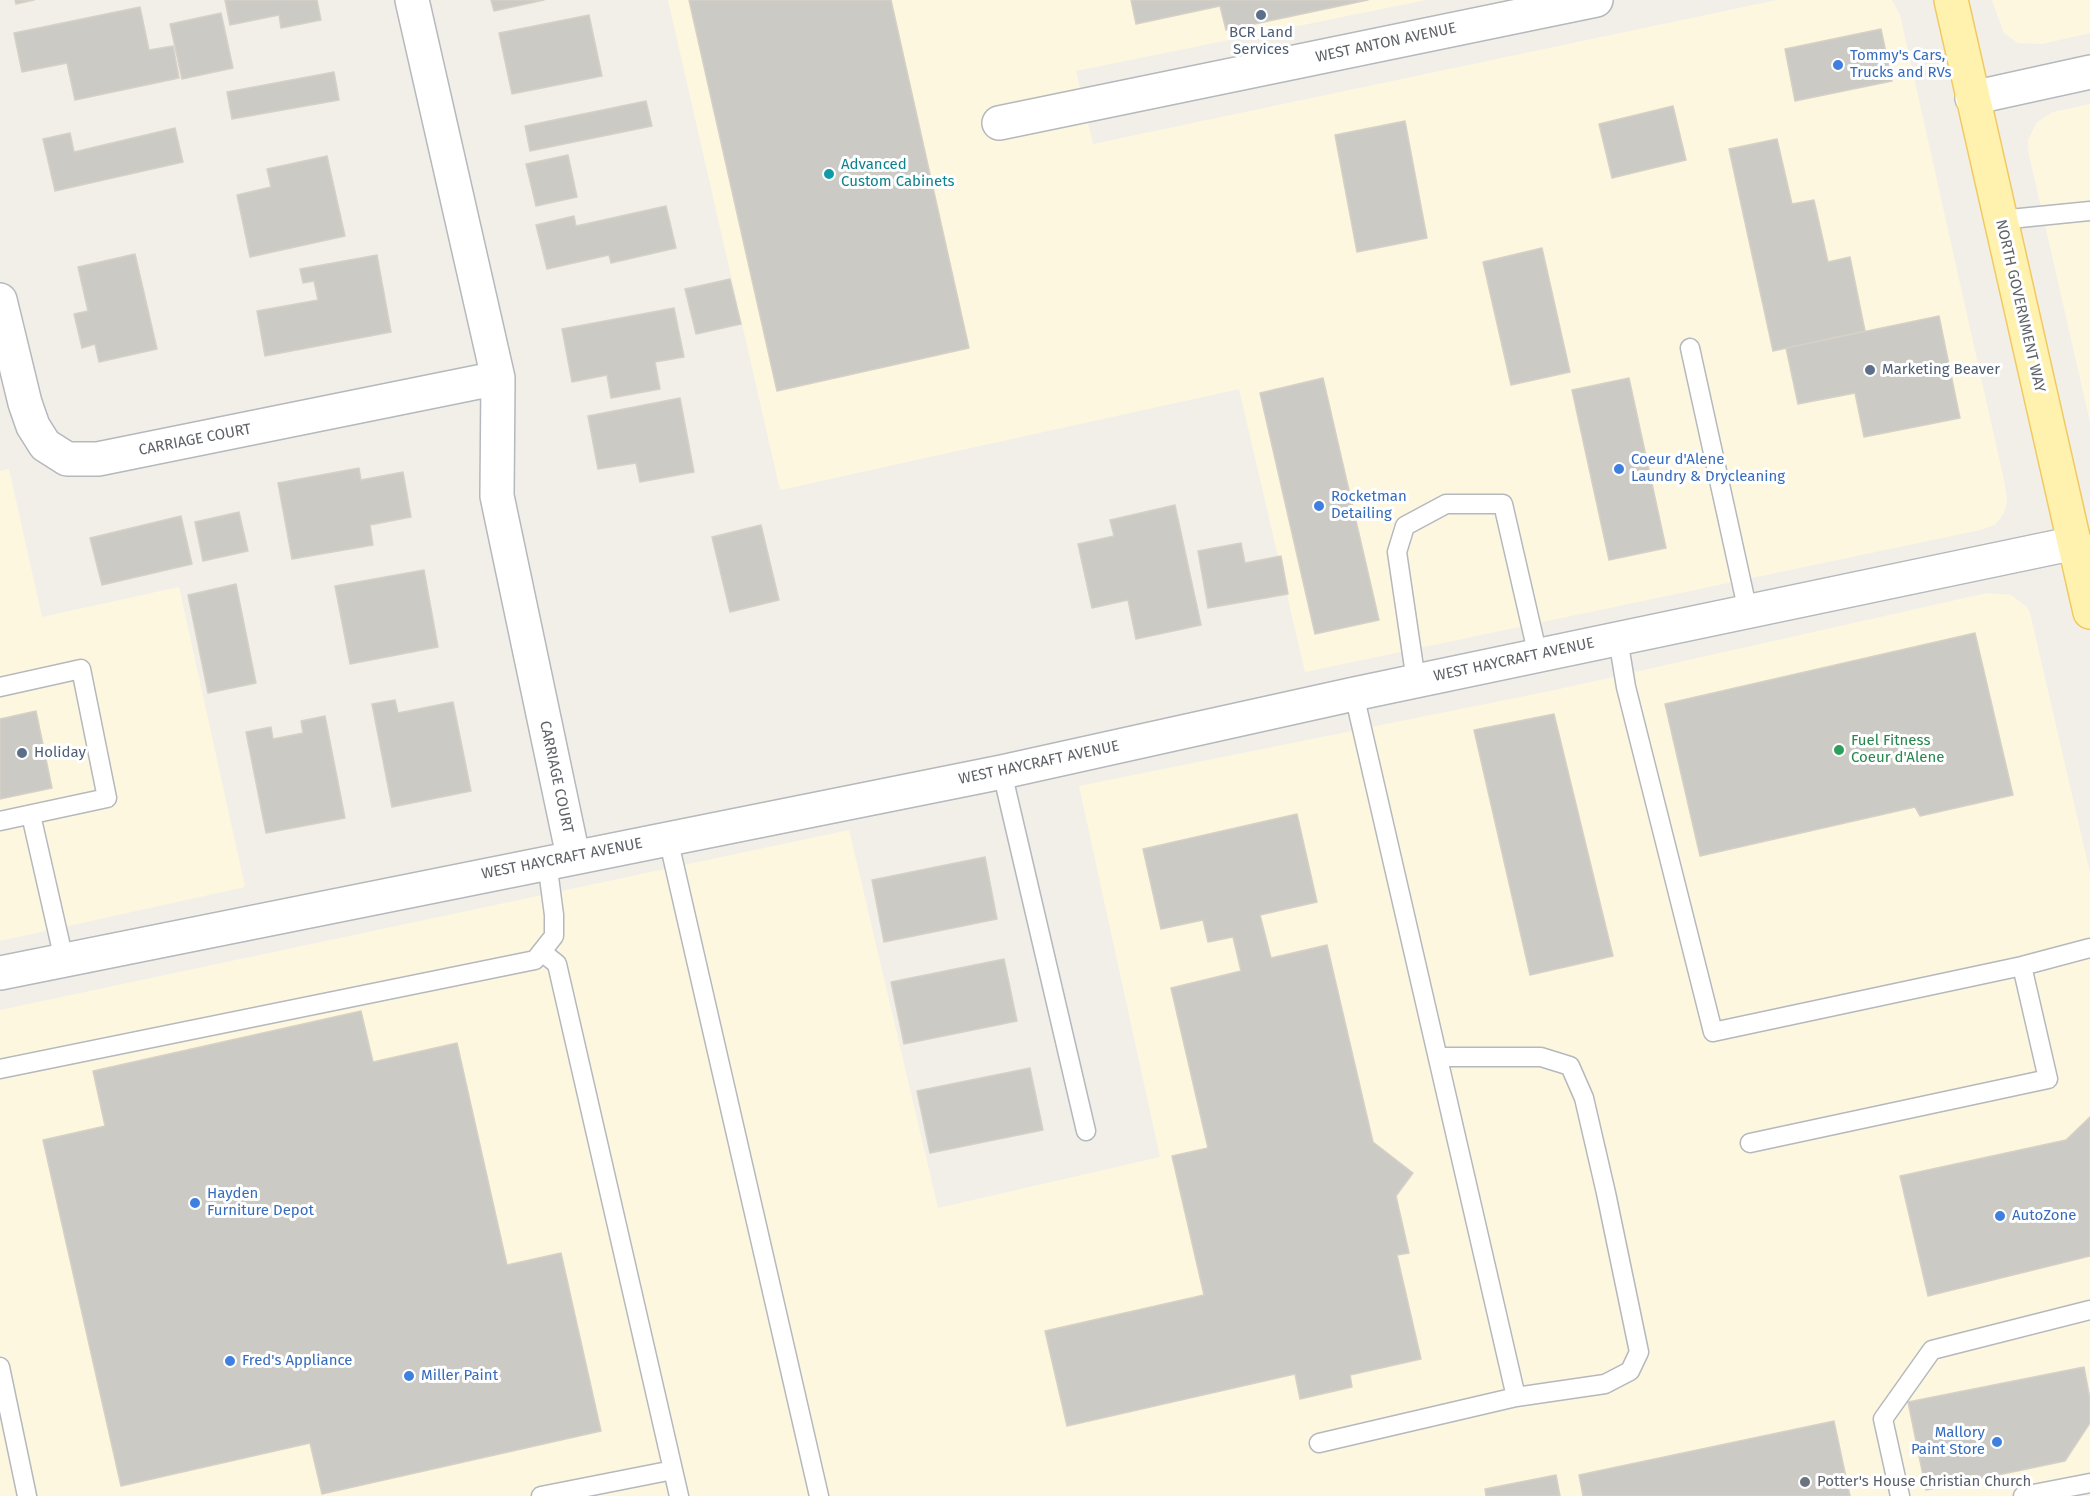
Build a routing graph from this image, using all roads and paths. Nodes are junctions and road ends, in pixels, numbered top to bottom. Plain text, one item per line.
1 (412, 0) edge
2 (1596, 0) edge
3 (1951, 0) edge
4 (2090, 72) edge
5 (1972, 98) junction
6 (999, 123) dead end
7 (2090, 211) edge
8 (2000, 220) junction
9 (0, 300) edge
10 (1690, 348) dead end
11 (498, 378) junction
12 (2078, 526) edge
13 (1748, 612) junction
14 (2090, 612) edge
15 (1618, 639) junction
16 (1538, 656) junction
17 (1416, 681) junction
18 (0, 687) edge
19 (1354, 694) junction
20 (1002, 772) junction
21 (31, 815) junction
22 (0, 821) edge
23 (668, 838) junction
24 (560, 859) junction
25 (2090, 948) edge
26 (542, 952) junction
27 (64, 960) junction
28 (2022, 966) junction
29 (0, 973) edge
30 (1438, 1057) junction
31 (0, 1069) edge
32 (1086, 1131) dead end
33 (1750, 1143) dead end
34 (2090, 1310) edge
35 (0, 1367) edge
36 (1516, 1397) junction
37 (1318, 1443) dead end
38 (673, 1470) junction
39 (2090, 1483) edge
40 (567, 1493) edge
41 (27, 1496) edge
42 (541, 1496) edge
43 (679, 1496) edge
44 (819, 1496) edge
45 (1900, 1496) edge
46 (2023, 1496) edge

1 - 11 street, CARRIAGE COURT
2 - 6 street, WEST ANTON AVENUE
3 - 5 main road, NORTH GOVERNMENT WAY
4 - 5 street
5 - 8 main road, NORTH GOVERNMENT WAY
7 - 8 lane
8 - 12 main road, NORTH GOVERNMENT WAY
9 - 11 street, CARRIAGE COURT
10 - 13 lane
11 - 24 street, CARRIAGE COURT
12 - 13 street, WEST HAYCRAFT AVENUE
12 - 14 main road, NORTH GOVERNMENT WAY
13 - 15 street, WEST HAYCRAFT AVENUE
15 - 16 street, WEST HAYCRAFT AVENUE
15 - 28 lane
16 - 17 street, WEST HAYCRAFT AVENUE
16 - 17 lane
17 - 19 street, WEST HAYCRAFT AVENUE
18 - 21 lane
19 - 20 street, WEST HAYCRAFT AVENUE
19 - 30 lane
20 - 23 street, WEST HAYCRAFT AVENUE
20 - 32 lane
21 - 22 lane
21 - 27 lane
23 - 24 street, WEST HAYCRAFT AVENUE
23 - 44 lane
24 - 26 lane
24 - 27 street, WEST HAYCRAFT AVENUE
25 - 28 lane
26 - 31 lane
26 - 38 lane
27 - 29 street, WEST HAYCRAFT AVENUE
28 - 33 lane
30 - 36 lane
30 - 36 lane
34 - 45 lane
35 - 41 lane
36 - 37 lane
38 - 40 lane
38 - 43 lane
39 - 46 lane
40 - 42 lane

